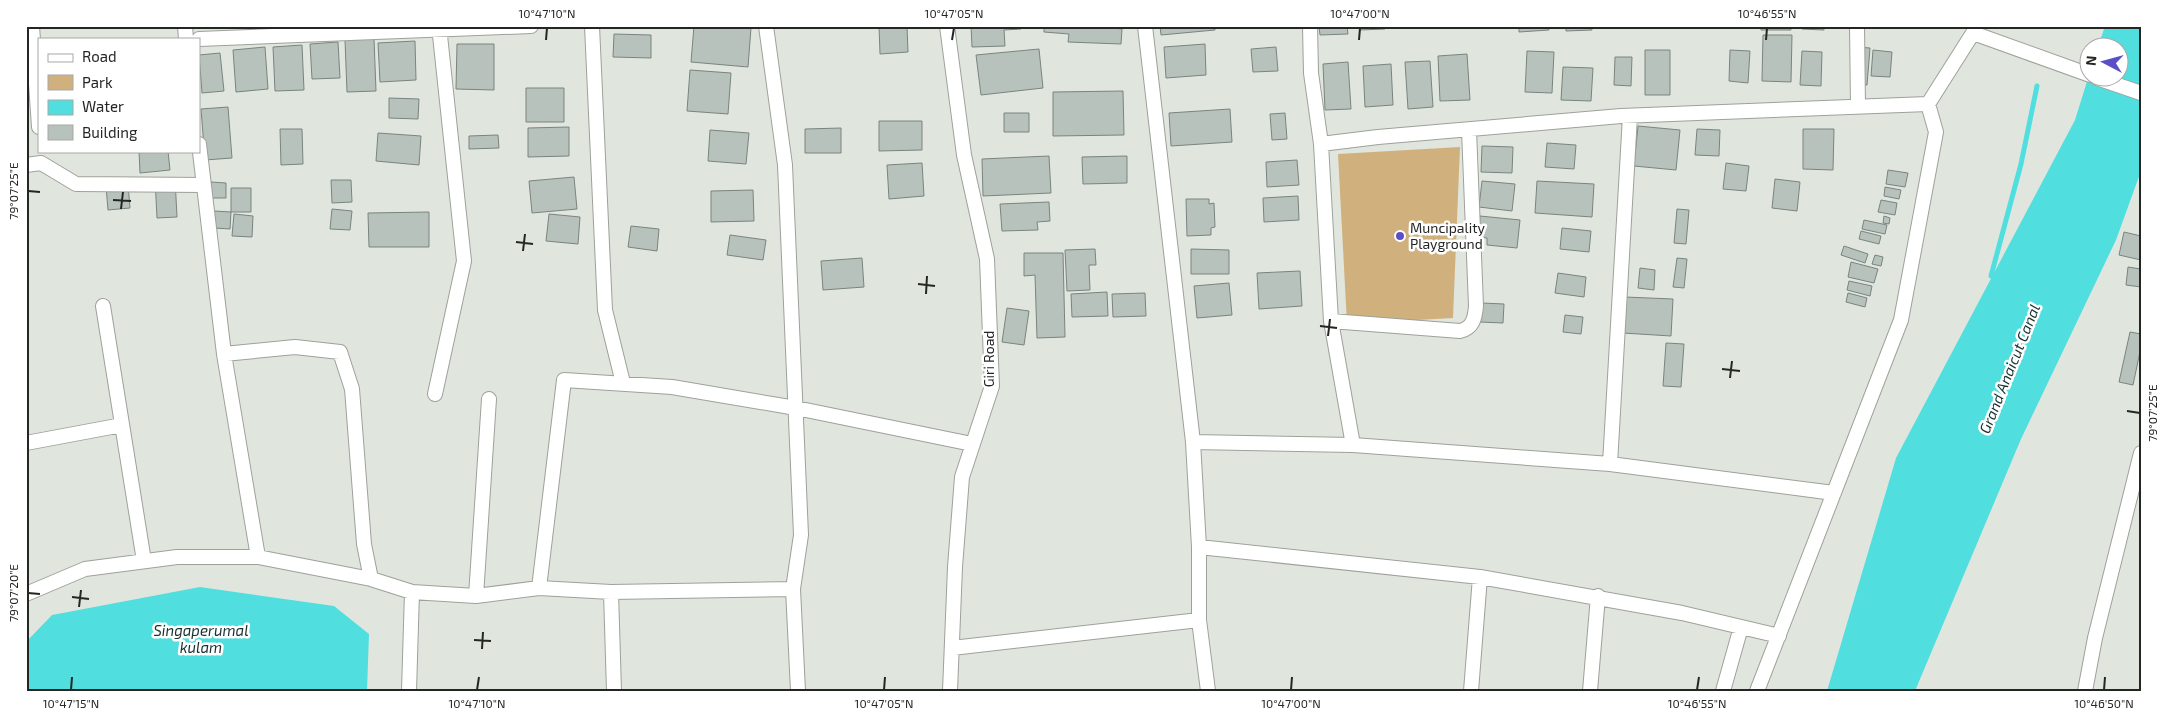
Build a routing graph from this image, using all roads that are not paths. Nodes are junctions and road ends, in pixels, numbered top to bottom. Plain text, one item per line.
1 (531, 26) edge
2 (592, 26) edge
3 (766, 26) edge
4 (947, 26) edge
5 (1145, 26) edge
6 (1310, 26) edge
7 (1857, 26) edge
8 (439, 28) edge
9 (1973, 30) edge
10 (32, 36) edge
11 (200, 39) edge
12 (2080, 71) edge
13 (2126, 88) edge
14 (2141, 93) edge
15 (1928, 104) junction
16 (1858, 107) junction
17 (38, 114) edge
18 (1630, 116) junction
19 (1469, 130) junction
20 (1321, 144) junction
21 (200, 152) edge
22 (41, 157) edge
23 (26, 165) edge
24 (204, 184) junction
25 (103, 306) dead end
26 (1332, 321) junction
27 (224, 354) junction
28 (623, 384) junction
29 (435, 394) dead end
30 (489, 399) dead end
31 (796, 408) junction
32 (122, 425) junction
33 (1193, 442) junction
34 (26, 443) edge
35 (972, 444) junction
36 (1353, 445) junction
37 (2141, 453) edge
38 (1610, 464) junction
39 (1834, 493) junction
40 (2135, 497) edge
41 (1199, 547) junction
42 (258, 557) junction
43 (144, 561) junction
44 (1480, 577) junction
45 (371, 579) junction
46 (539, 588) junction
47 (793, 589) junction
48 (412, 592) junction
49 (610, 592) junction
50 (26, 594) edge
51 (476, 596) junction
52 (1598, 596) junction
53 (1199, 620) junction
54 (1741, 627) junction
55 (1779, 636) junction
56 (952, 648) junction
57 (409, 691) edge
58 (614, 691) edge
59 (798, 691) edge
60 (950, 691) edge
61 (1208, 691) edge
62 (1472, 691) edge
63 (1590, 691) edge
64 (1723, 691) edge
65 (1757, 691) edge
66 (2085, 691) edge

1 - 8 street
2 - 28 street
3 - 31 street
4 - 35 street, Giri Road
5 - 33 street
6 - 20 street
7 - 16 street
8 - 11 street
8 - 29 street
9 - 12 street
9 - 15 street
10 - 17 street
13 - 14 street
15 - 16 street
15 - 39 street
16 - 18 street
18 - 19 street
18 - 38 street
19 - 20 street
19 - 26 street
20 - 26 street
21 - 24 street
22 - 23 street
22 - 24 street
24 - 27 street
25 - 32 street
26 - 36 street
27 - 42 street
27 - 45 street
28 - 31 street
28 - 46 street
30 - 51 street
31 - 35 street
31 - 47 street
32 - 34 street
32 - 43 street
33 - 36 street
33 - 41 street
35 - 56 street, Giri Road
36 - 38 street
37 - 40 street
38 - 39 street
39 - 55 street
40 - 66 street
41 - 44 street
41 - 53 street
42 - 43 street
42 - 45 street
43 - 50 street
44 - 52 street
44 - 62 street
45 - 48 street
46 - 49 street
46 - 51 street
47 - 49 street
47 - 59 street
48 - 51 street
48 - 57 street
49 - 58 street
52 - 54 street
52 - 63 street
53 - 56 street
53 - 61 street
54 - 55 street
54 - 64 street
55 - 65 street
56 - 60 street, Giri Road

